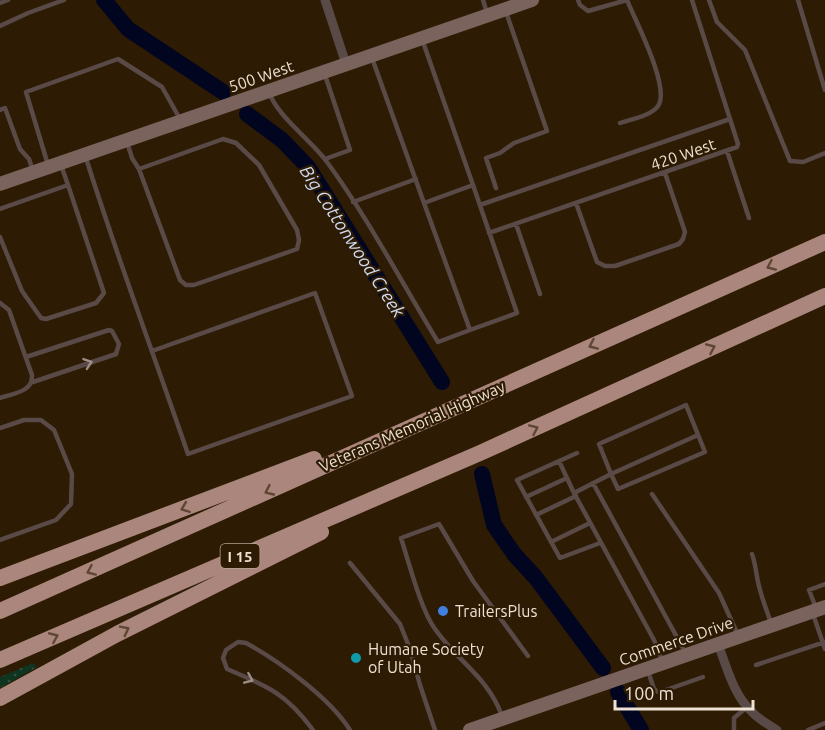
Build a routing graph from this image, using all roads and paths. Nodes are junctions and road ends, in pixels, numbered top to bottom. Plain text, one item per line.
1 (8, 0) edge
2 (64, 0) edge
3 (325, 0) edge
4 (483, 0) edge
5 (532, 0) edge
6 (578, 0) edge
7 (627, 0) edge
8 (692, 0) edge
9 (709, 0) edge
10 (798, 0) edge
11 (0, 3) edge
12 (505, 10) junction
13 (488, 15) junction
14 (0, 26) edge
15 (422, 38) junction
16 (371, 56) junction
17 (346, 64) junction
18 (324, 72) junction
19 (825, 90) edge
20 (269, 92) junction
21 (0, 110) edge
22 (730, 118) junction
23 (181, 121) junction
24 (620, 123) dead end
25 (126, 139) junction
26 (727, 152) junction
27 (825, 153) edge
28 (85, 154) junction
29 (325, 159) junction
30 (54, 165) junction
31 (139, 169) junction
32 (33, 172) junction
33 (665, 173) junction
34 (416, 179) junction
35 (0, 184) edge
36 (68, 185) junction
37 (473, 185) junction
38 (496, 188) dead end
39 (353, 202) junction
40 (424, 203) junction
41 (576, 203) junction
42 (480, 206) junction
43 (0, 209) edge
44 (749, 218) dead end
45 (516, 224) junction
46 (489, 233) junction
47 (0, 236) edge
48 (825, 242) edge
49 (540, 294) dead end
50 (825, 296) edge
51 (0, 303) edge
52 (470, 330) junction
53 (152, 351) junction
54 (26, 357) junction
55 (33, 382) junction
56 (0, 398) edge
57 (456, 405) junction
58 (0, 428) edge
59 (698, 435) junction
60 (480, 453) junction
61 (577, 453) dead end
62 (559, 461) junction
63 (612, 474) junction
64 (567, 478) junction
65 (594, 483) junction
66 (652, 494) dead end
67 (575, 495) junction
68 (526, 497) junction
69 (536, 515) junction
70 (590, 524) junction
71 (0, 540) edge
72 (551, 542) junction
73 (600, 543) junction
74 (752, 554) dead end
75 (350, 563) dead end
76 (0, 578) edge
77 (825, 584) edge
78 (818, 610) edge
79 (0, 611) edge
80 (772, 626) junction
81 (739, 637) junction
82 (718, 644) junction
83 (824, 645) edge
84 (686, 655) junction
85 (528, 656) dead end
86 (0, 660) edge
87 (663, 663) junction
88 (756, 665) dead end
89 (647, 668) junction
90 (703, 677) dead end
91 (0, 698) edge
92 (747, 707) junction
93 (503, 718) junction
94 (825, 723) edge
95 (313, 730) edge
96 (350, 730) edge
97 (435, 730) edge
98 (470, 730) edge
99 (734, 730) edge
100 (777, 730) edge
101 (807, 730) edge

1 - 11 lane
2 - 14 lane
3 - 17 street
4 - 13 lane
5 - 12 main road, 500 West
6 - 7 lane
7 - 24 lane
8 - 22 lane, 420 West
9 - 27 lane
10 - 19 lane
12 - 13 main road, 500 West
12 - 38 lane
13 - 15 main road, 500 West
15 - 16 main road, 500 West
15 - 37 lane
16 - 17 main road, 500 West
16 - 34 lane
17 - 18 main road, 500 West
18 - 20 main road, 500 West
18 - 29 lane
20 - 23 main road, 500 West
20 - 29 lane
21 - 32 lane
22 - 26 lane, 420 West
22 - 42 lane
23 - 25 main road, 500 West
23 - 30 lane
25 - 28 main road, 500 West
25 - 31 lane
26 - 33 lane, 420 West
26 - 44 lane
28 - 30 main road, 500 West
28 - 53 lane
29 - 39 lane
30 - 32 main road, 500 West
30 - 36 lane
31 - 31 lane
32 - 35 main road, 500 West
33 - 41 lane, 420 West
33 - 41 lane
34 - 39 lane
34 - 40 lane
36 - 43 lane
36 - 47 lane
37 - 40 lane
37 - 42 lane
39 - 52 lane
40 - 52 lane
41 - 45 lane, 420 West
42 - 46 lane
45 - 46 lane, 420 West
45 - 49 lane
46 - 52 lane
48 -> 57 highway, Veterans Memorial Highway
60 -> 50 highway, I 15
51 - 54 lane
53 - 53 lane
54 - 55 lane
55 -> 54 lane
55 - 56 lane
57 -> 76 highway
57 -> 79 highway, Veterans Memorial Highway
58 - 71 lane
59 - 63 lane
59 - 63 lane
59 - 63 lane
86 -> 60 highway, I 15
91 -> 60 highway
61 - 62 lane
62 - 64 lane
62 - 68 lane
63 - 65 lane
64 - 67 lane
64 - 68 lane
65 - 67 lane
65 - 84 lane
66 - 81 lane
67 - 69 lane
67 - 70 lane
68 - 69 lane
69 - 72 lane
70 - 72 lane
70 - 73 lane
72 - 73 lane
73 - 87 lane
74 - 80 lane
75 - 97 lane
77 - 78 lane
78 - 80 main road, Commerce Drive
78 - 83 lane
80 - 81 main road, Commerce Drive
81 - 82 main road, Commerce Drive
82 - 84 main road, Commerce Drive
82 - 92 street
83 - 88 lane
84 - 87 main road, Commerce Drive
85 - 93 lane
87 - 89 main road, Commerce Drive
89 - 90 lane
89 - 93 main road, Commerce Drive
92 - 99 lane
92 - 100 street
93 - 98 main road, Commerce Drive
94 - 101 lane
96 -> 95 lane

